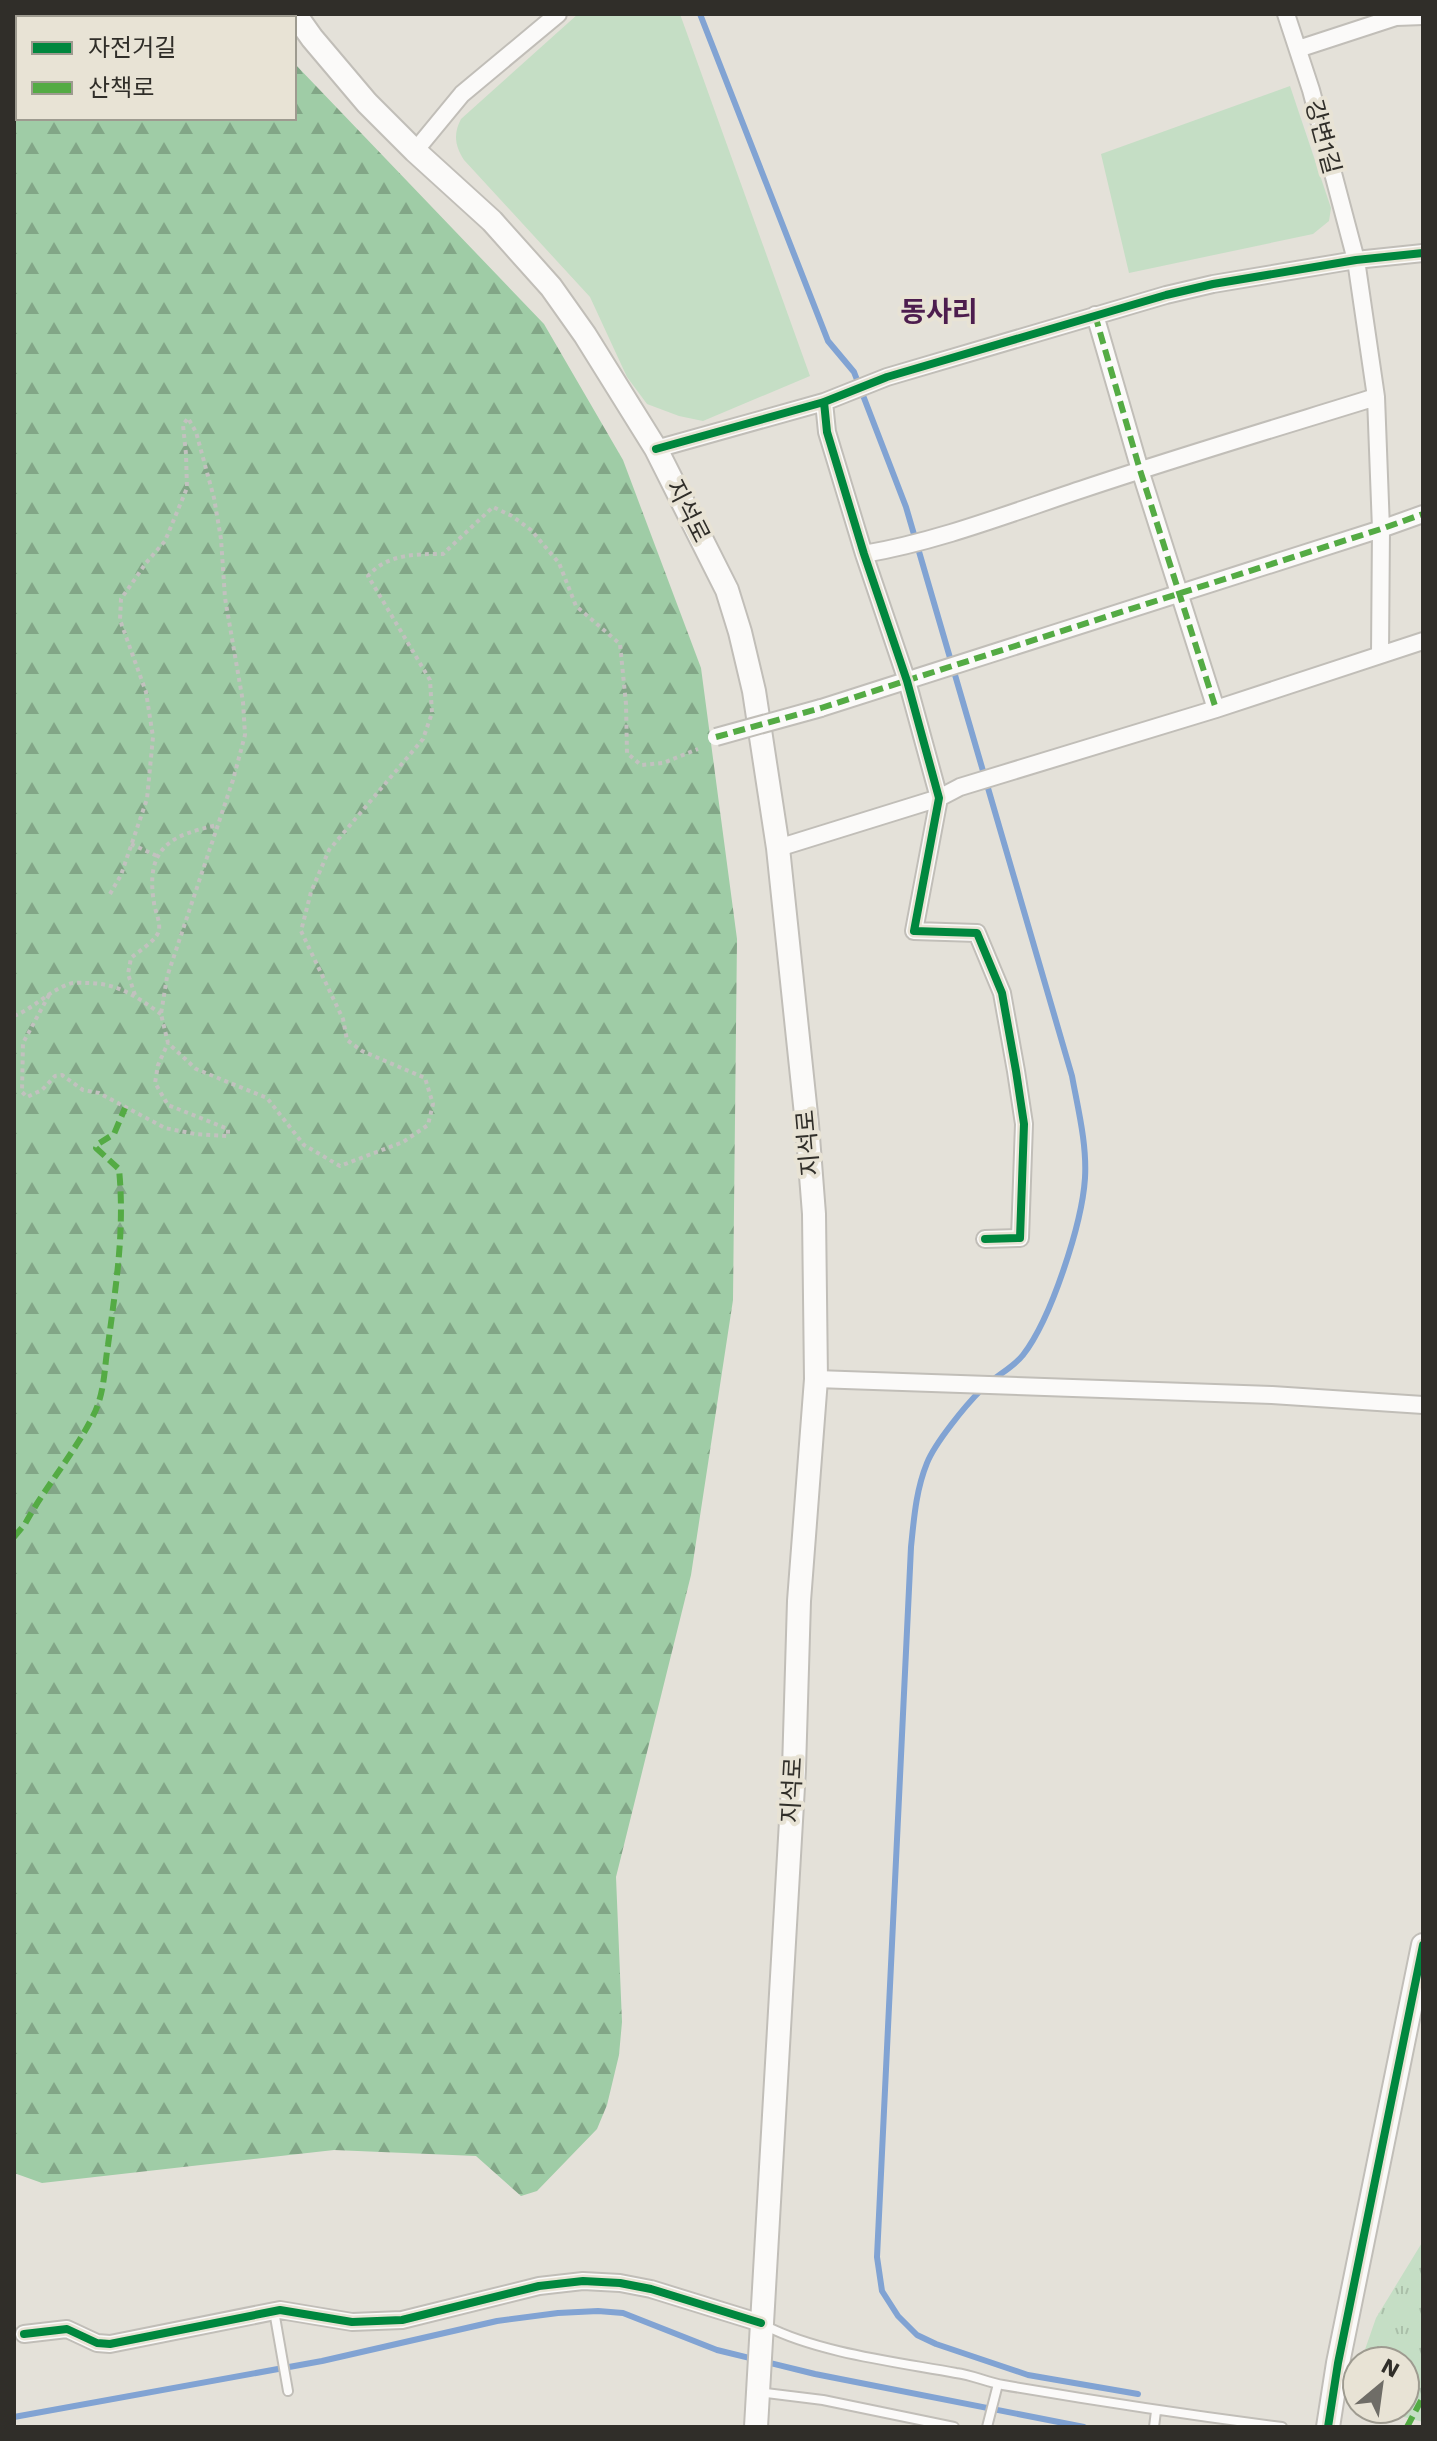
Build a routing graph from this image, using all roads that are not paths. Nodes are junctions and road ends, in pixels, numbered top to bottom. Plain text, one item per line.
1 (295, 14) edge
2 (558, 14) edge
3 (1286, 14) edge
4 (1396, 16) edge
5 (1423, 16) edge
6 (1298, 49) junction
7 (415, 151) junction
8 (1423, 253) edge
9 (1356, 260) junction
10 (1095, 315) junction
11 (1376, 397) junction
12 (824, 402) junction
13 (656, 449) junction
14 (1140, 470) junction
15 (1423, 514) edge
16 (1381, 529) junction
17 (864, 554) junction
18 (1179, 593) junction
19 (1423, 641) edge
20 (1380, 654) junction
21 (907, 681) junction
22 (1216, 709) junction
23 (716, 737) dead end
24 (939, 798) junction
25 (778, 848) junction
26 (985, 1239) dead end
27 (816, 1379) junction
28 (1423, 1405) edge
29 (1423, 1945) edge
30 (274, 2310) junction
31 (761, 2327) junction
32 (19, 2336) edge
33 (998, 2384) junction
34 (757, 2386) junction
35 (288, 2389) dead end
36 (1155, 2418) edge
37 (756, 2427) edge
38 (954, 2427) edge
39 (987, 2427) edge
40 (1282, 2427) edge
41 (1328, 2427) edge

1 - 7 main road, 지석로
2 - 7 street
3 - 6 street, 강변1길
4 - 5 street
4 - 6 street
6 - 9 street, 강변1길
7 - 13 main road, 지석로
8 - 9 street
9 - 10 street
9 - 11 street, 강변1길
10 - 12 street
10 - 14 street
11 - 14 street
11 - 16 street, 강변1길
12 - 13 street
12 - 17 street
13 - 25 main road, 지석로
14 - 17 street
14 - 18 street
15 - 16 street
16 - 18 street
16 - 20 street, 강변1길
17 - 21 street
18 - 21 street
18 - 22 street
19 - 20 street
20 - 22 street
21 - 23 street, bridge
21 - 24 street
22 - 24 street
24 - 25 street
24 - 26 street
25 - 27 main road, 지석로
27 - 28 street
27 - 31 main road, 지석로
29 - 41 main road
30 - 31 street
30 - 32 street
30 - 35 lane
31 - 33 lane
31 - 34 main road, 지석로
33 - 36 lane
33 - 39 lane
34 - 37 main road, 지석로
34 - 38 lane
36 - 40 lane

